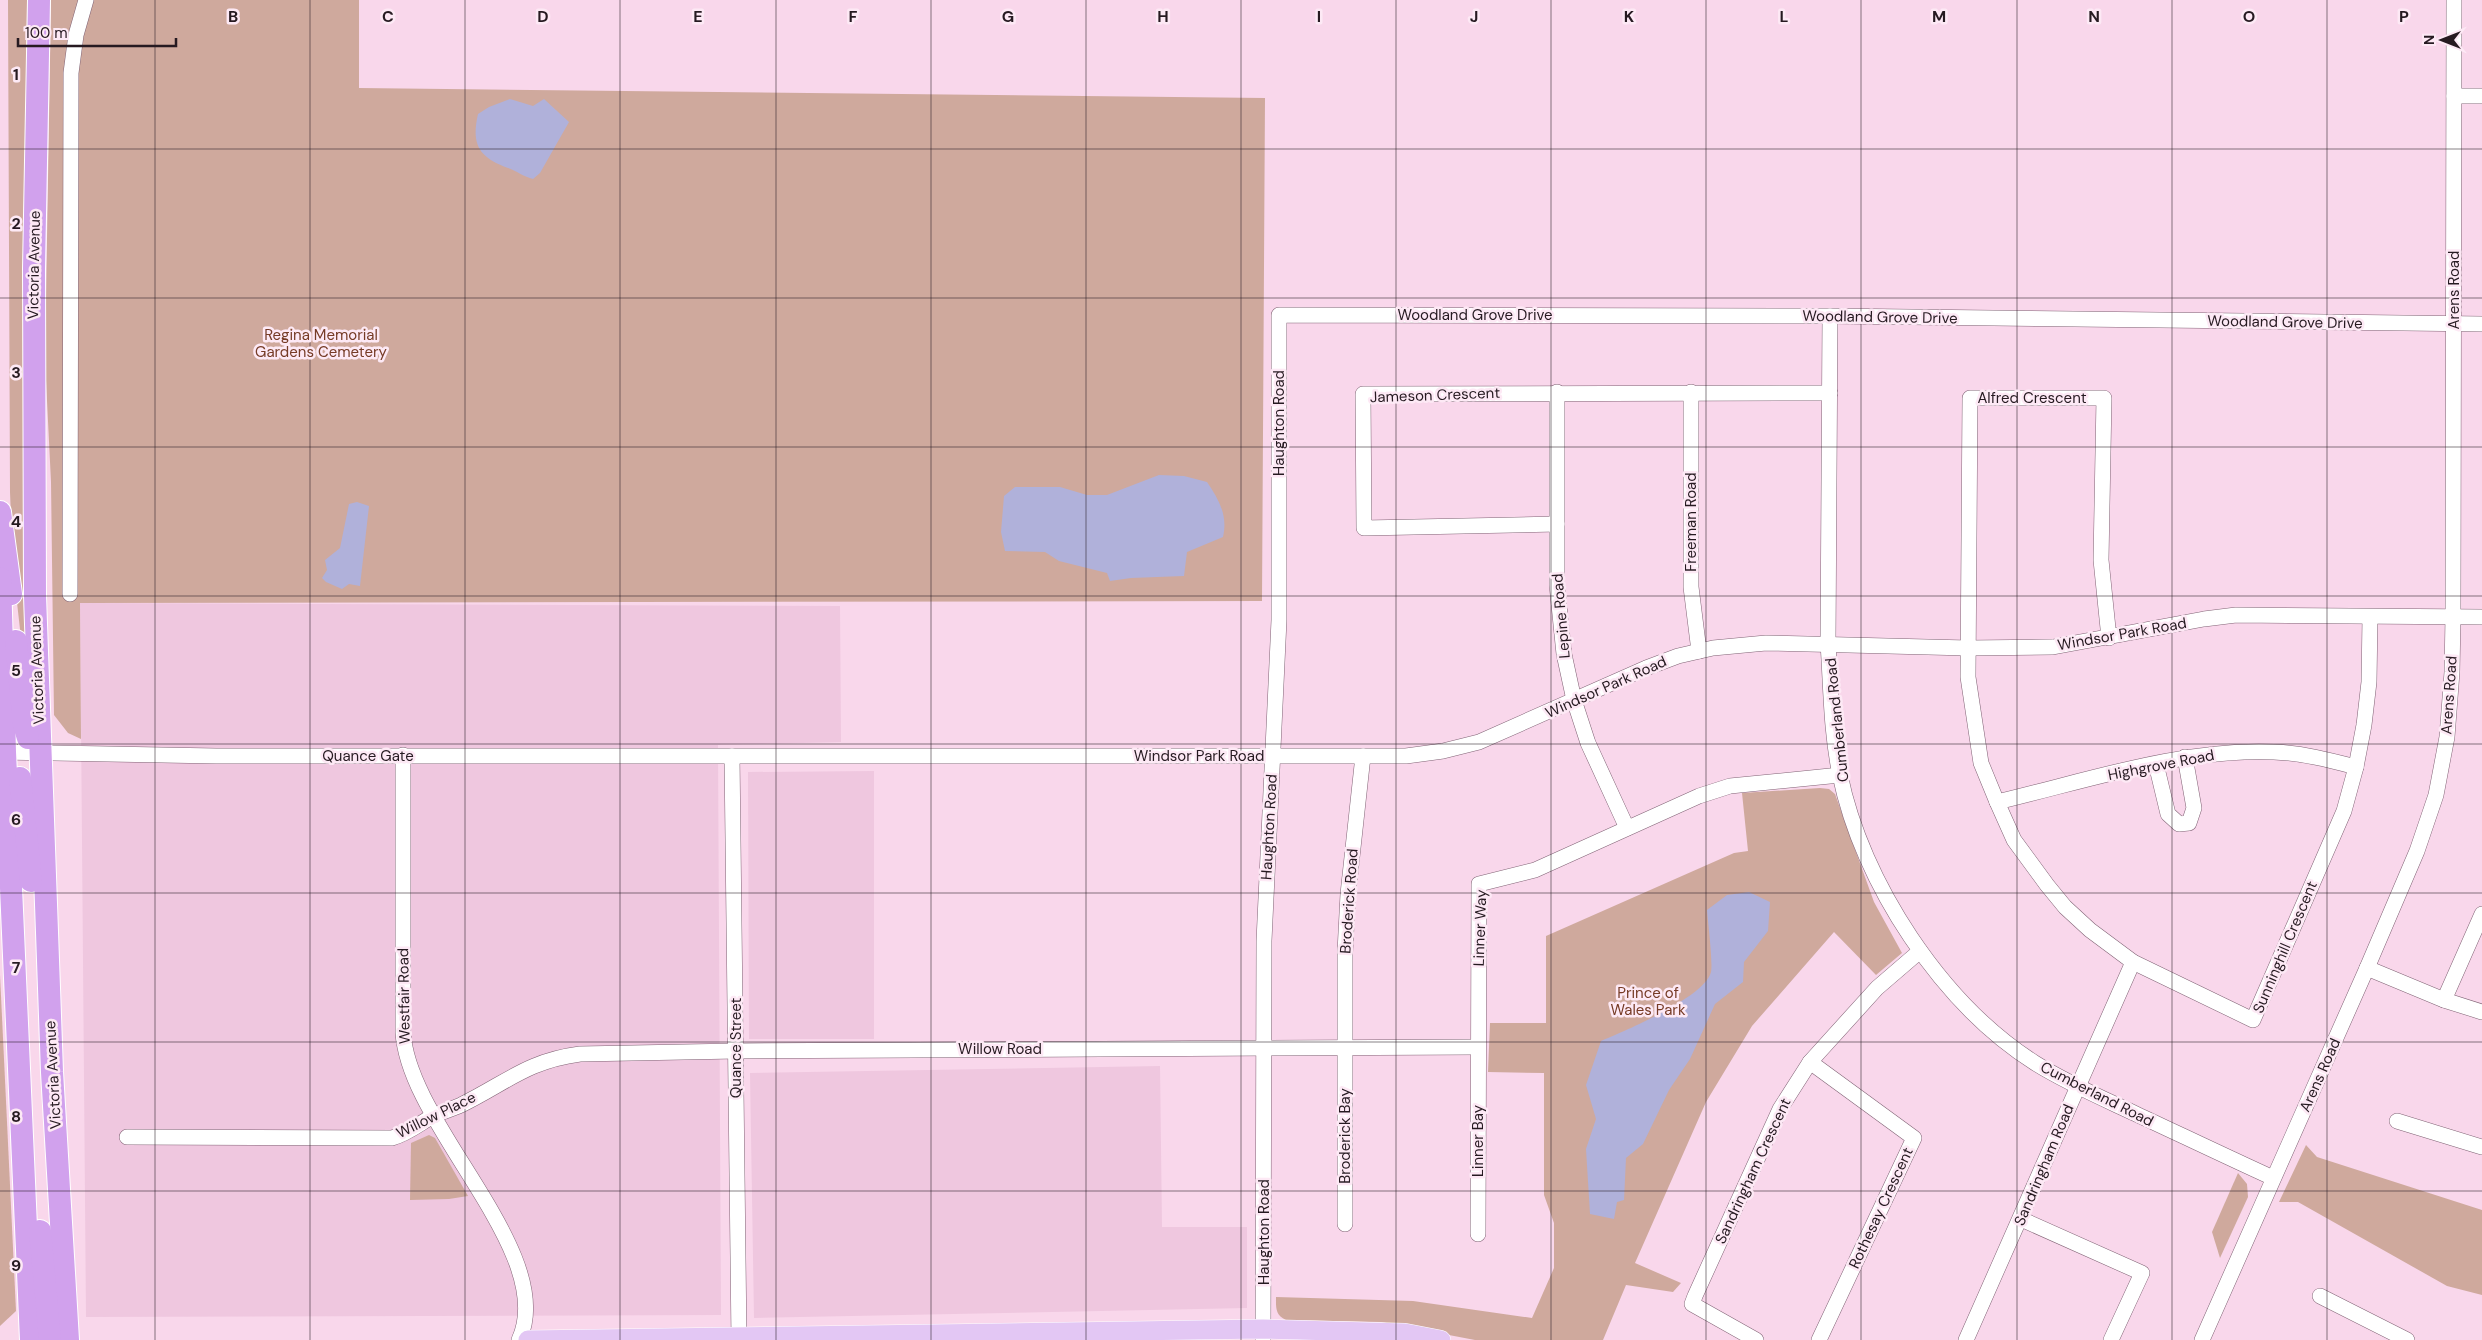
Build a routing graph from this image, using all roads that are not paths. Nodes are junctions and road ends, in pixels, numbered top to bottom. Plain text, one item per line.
1 (39, 0) edge
2 (86, 0) edge
3 (2454, 0) edge
4 (2454, 96) junction
5 (2482, 96) edge
6 (1279, 315) joint
7 (1830, 316) junction
8 (2454, 324) junction
9 (2482, 324) edge
10 (1557, 392) junction
11 (1692, 392) junction
12 (1830, 393) junction
13 (0, 512) edge
14 (1556, 524) junction
15 (0, 578) edge
16 (70, 594) dead end
17 (2482, 616) edge
18 (2453, 617) junction
19 (2370, 618) junction
20 (2109, 638) junction
21 (1828, 643) junction
22 (1968, 648) junction
23 (1700, 651) junction
24 (1574, 700) junction
25 (2, 752) edge
26 (40, 752) junction
27 (403, 755) junction
28 (732, 756) junction
29 (1363, 756) junction
30 (1273, 757) junction
31 (2185, 757) junction
32 (2156, 764) junction
33 (2356, 767) junction
34 (1840, 776) junction
35 (1997, 802) junction
36 (1627, 828) junction
37 (2482, 914) edge
38 (1920, 951) junction
39 (2133, 962) junction
40 (2367, 968) junction
41 (2444, 1000) junction
42 (2482, 1012) edge
43 (18, 1041) junction
44 (1264, 1047) junction
45 (1344, 1047) junction
46 (1478, 1047) junction
47 (736, 1051) junction
48 (1810, 1062) junction
49 (52, 1072) junction
50 (2078, 1087) junction
51 (433, 1116) junction
52 (2397, 1121) dead end
53 (127, 1136) dead end
54 (2482, 1147) edge
55 (2273, 1178) junction
56 (2021, 1220) junction
57 (1344, 1224) dead end
58 (1478, 1234) dead end
59 (2320, 1296) dead end
60 (1263, 1334) edge
61 (528, 1337) edge
62 (739, 1339) edge
63 (31, 1340) edge
64 (50, 1340) edge
65 (68, 1340) edge
66 (1441, 1340) edge
67 (1756, 1340) edge
68 (1820, 1340) edge
69 (1966, 1340) edge
70 (2111, 1340) edge
71 (2202, 1340) edge
72 (2407, 1340) edge

1 - 26 highway, Victoria Avenue
2 - 16 street
3 - 4 street, Arens Road
4 - 5 street
4 - 8 street, Arens Road
6 - 7 street, Woodland Grove Drive
6 - 30 street, Haughton Road
7 - 8 street, Woodland Grove Drive
7 - 12 street, Cumberland Road
8 - 9 street, Woodland Grove Drive
8 - 18 street, Arens Road
10 - 11 street, Jameson Crescent
10 - 14 street, Lepine Road
10 - 14 street, Jameson Crescent
11 - 12 street, Jameson Crescent
11 - 23 street, Freeman Road
12 - 21 street, Cumberland Road
13 - 26 highway
14 - 24 street, Lepine Road
15 - 25 highway
17 - 18 street, Windsor Park Road
18 - 19 street, Windsor Park Road
18 - 40 street, Arens Road
19 - 20 street, Windsor Park Road
19 - 33 street, Sunninghill Crescent
20 - 22 street, Windsor Park Road
20 - 22 street, Alfred Crescent
21 - 22 street, Windsor Park Road
21 - 23 street, Windsor Park Road
21 - 34 street, Cumberland Road
22 - 35 street, Sunninghill Crescent
23 - 24 street, Windsor Park Road
24 - 29 street, Windsor Park Road
24 - 36 street, Lepine Road
25 - 26 street, Quance Gate
25 - 43 highway
25 - 49 highway
26 - 27 street, Quance Gate
26 - 49 highway, Victoria Avenue
27 - 28 street, Quance Gate
27 - 51 street, Westfair Road
28 - 30 street, Windsor Park Road
28 - 47 street, Quance Street
29 - 30 street, Windsor Park Road
29 - 45 street, Broderick Road
30 - 44 street, Haughton Road
31 - 32 street, Highgrove Road
31 - 32 street
31 - 33 street, Highgrove Road
32 - 35 street, Highgrove Road
33 - 39 street, Sunninghill Crescent
34 - 36 street, Linner Way
34 - 38 street, Cumberland Road
35 - 39 street, Sunninghill Crescent
36 - 46 street, Linner Way
37 - 41 street
38 - 48 street, Sandringham Crescent
38 - 50 street, Cumberland Road
39 - 50 street, Sandringham Road
40 - 41 street
40 - 55 street, Arens Road
41 - 42 street
43 - 63 highway
43 - 64 highway
44 - 45 street
44 - 47 street, Willow Road
44 - 60 street, Haughton Road
45 - 46 street
45 - 57 street, Broderick Bay
46 - 58 street, Linner Bay
47 - 51 street, Willow Place
47 - 62 street, Quance Street
48 - 67 street, Sandringham Crescent
48 - 68 street, Rothesay Crescent
49 - 65 highway, Victoria Avenue
50 - 55 street, Cumberland Road
50 - 56 street, Sandringham Road
51 - 53 street, Willow Place
51 - 61 street, Westfair Road
52 - 54 street
55 - 71 street, Arens Road
56 - 69 street, Sandringham Road
56 - 70 street
59 - 72 street
60 - 62 main road
60 - 66 main road
61 - 62 main road

